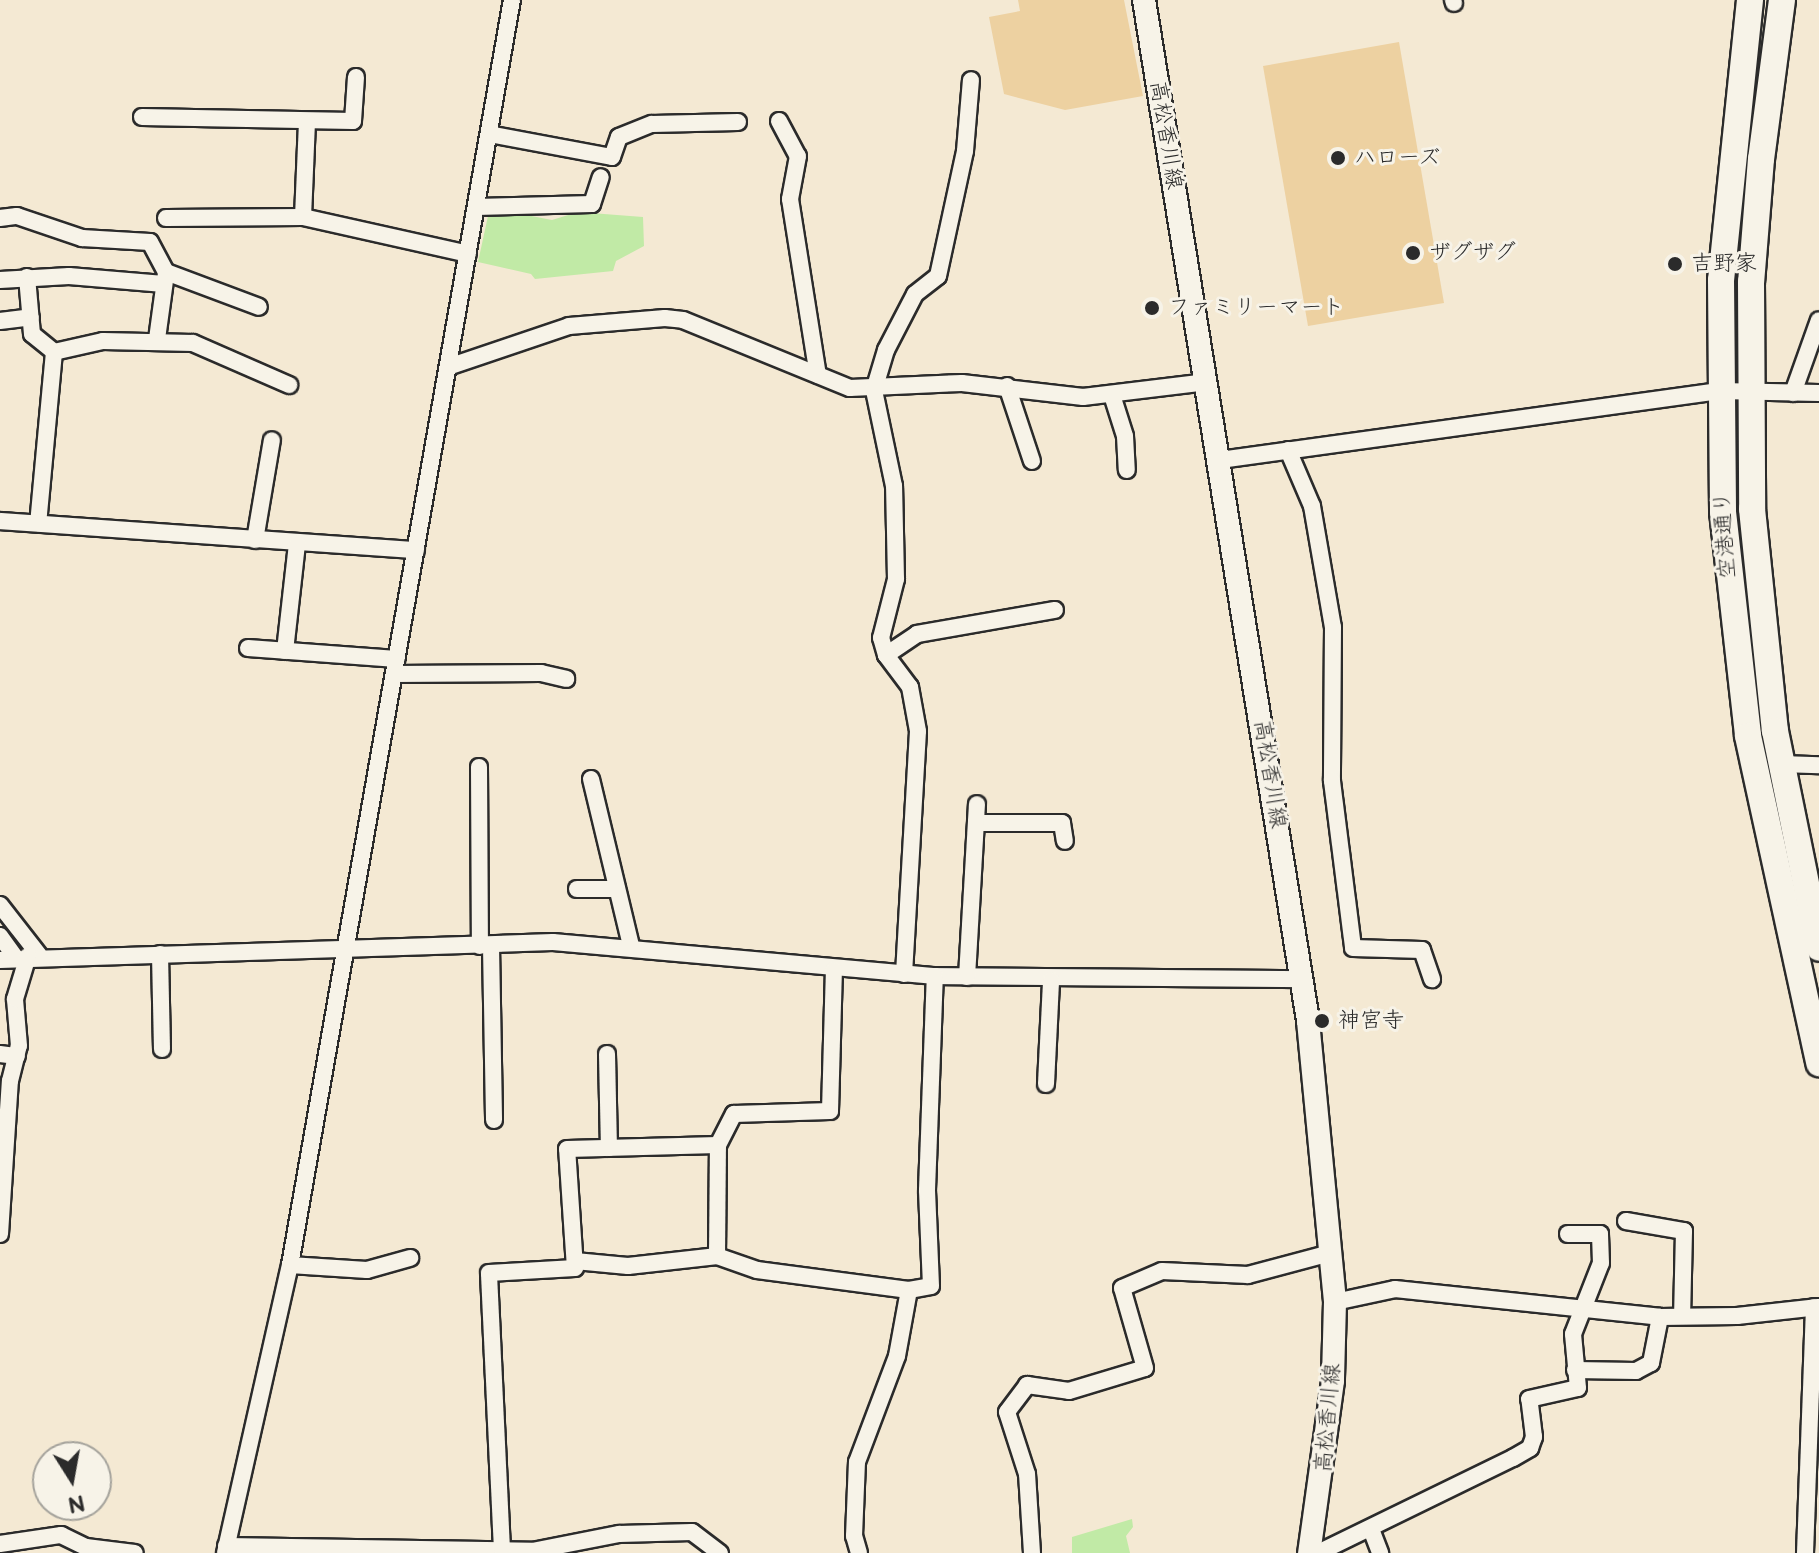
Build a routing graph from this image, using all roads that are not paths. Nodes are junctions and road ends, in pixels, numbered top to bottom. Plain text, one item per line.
1 (512, 0) edge
2 (1144, 0) edge
3 (1750, 0) edge
4 (1782, 0) edge
5 (356, 77) dead end
6 (971, 80) dead end
7 (142, 117) dead end
8 (779, 121) dead end
9 (738, 122) dead end
10 (307, 123) junction
11 (489, 134) junction
12 (601, 177) dead end
13 (476, 207) junction
14 (303, 217) junction
15 (0, 218) edge
16 (166, 218) dead end
17 (468, 254) junction
18 (27, 277) junction
19 (165, 278) junction
20 (0, 280) edge
21 (259, 307) dead end
22 (31, 317) junction
23 (1819, 320) edge
24 (0, 321) edge
25 (157, 339) junction
26 (54, 352) junction
27 (448, 367) junction
28 (818, 375) junction
29 (1207, 382) junction
30 (289, 385) dead end
31 (1007, 386) junction
32 (874, 390) junction
33 (1719, 391) junction
34 (1793, 393) junction
35 (1819, 393) edge
36 (1749, 394) junction
37 (1112, 395) junction
38 (272, 440) dead end
39 (1288, 450) junction
40 (1220, 460) junction
41 (1032, 461) dead end
42 (1127, 470) dead end
43 (0, 521) edge
44 (38, 523) junction
45 (255, 540) junction
46 (297, 544) junction
47 (416, 550) junction
48 (1055, 610) dead end
49 (248, 648) dead end
50 (285, 651) junction
51 (886, 655) junction
52 (395, 667) junction
53 (566, 679) dead end
54 (1781, 764) junction
55 (1819, 765) edge
56 (479, 767) dead end
57 (591, 779) dead end
58 (977, 804) dead end
59 (976, 823) junction
60 (1065, 841) dead end
61 (577, 889) dead end
62 (617, 889) junction
63 (0, 905) edge
64 (0, 936) edge
65 (486, 946) junction
66 (631, 946) junction
67 (1819, 948) edge
68 (346, 952) junction
69 (160, 954) junction
70 (21, 957) edge
71 (834, 970) junction
72 (904, 974) junction
73 (935, 976) junction
74 (967, 977) junction
75 (1303, 979) junction
76 (1432, 979) dead end
77 (1051, 980) junction
78 (162, 1049) dead end
79 (607, 1054) dead end
80 (8, 1055) edge
81 (1819, 1063) edge
82 (1046, 1084) dead end
83 (494, 1120) dead end
84 (718, 1145) junction
85 (609, 1148) junction
86 (1626, 1221) dead end
87 (0, 1234) edge
88 (1568, 1234) dead end
89 (1330, 1253) junction
90 (717, 1256) junction
91 (410, 1258) dead end
92 (575, 1261) junction
93 (290, 1265) junction
94 (909, 1290) junction
95 (1335, 1302) junction
96 (1816, 1307) edge
97 (1584, 1311) junction
98 (1682, 1316) junction
99 (1660, 1317) junction
100 (1575, 1370) junction
101 (1371, 1529) junction
102 (0, 1544) edge
103 (226, 1549) edge
104 (353, 1550) edge
105 (502, 1550) junction
106 (135, 1553) edge
107 (720, 1553) edge
108 (859, 1553) edge
109 (1032, 1553) edge
110 (1309, 1553) edge
111 (1318, 1553) edge
112 (1380, 1553) edge
113 (1805, 1553) edge

1 - 11 street
2 - 29 main road, 高松香川線
3 - 33 highway, 空港通り
4 - 36 highway, 空港通り
5 - 10 street
6 - 32 street
7 - 10 street
8 - 28 street
9 - 11 street
10 - 14 street
11 - 13 street
12 - 13 street
13 - 17 street
14 - 16 street
14 - 17 street
15 - 19 street
17 - 27 street
18 - 19 street
18 - 20 street
18 - 22 street
19 - 21 street
19 - 25 street
22 - 24 street
22 - 26 street
23 - 34 street
25 - 26 street
25 - 30 street
26 - 44 street
27 - 28 street
27 - 47 street
28 - 32 street
29 - 37 street
29 - 40 main road, 高松香川線
31 - 32 street
31 - 37 street
31 - 41 street
32 - 51 street
33 - 36 street
33 - 39 street
33 - 81 highway, 空港通り
34 - 35 street
34 - 36 street
36 - 54 highway, 空港通り
37 - 42 street
38 - 45 street
39 - 40 street
39 - 76 street
40 - 75 main road, 高松香川線
43 - 44 street
44 - 45 street
45 - 46 street
46 - 47 street
46 - 50 street
47 - 52 street
48 - 51 street
49 - 50 street
50 - 52 street
51 - 72 street
52 - 53 street
52 - 68 street
54 - 55 street
54 - 67 highway, 空港通り
56 - 65 street
57 - 62 street
58 - 59 street
59 - 60 street
59 - 74 street
61 - 62 street
62 - 66 street
63 - 70 street
64 - 70 street
65 - 66 street
65 - 68 street
65 - 83 street
66 - 71 street
68 - 69 street
68 - 93 street
69 - 70 street
69 - 78 street
70 - 80 street
71 - 72 street
71 - 84 street
72 - 73 street
73 - 74 street
73 - 94 street
74 - 77 street
75 - 77 street
75 - 89 main road, 高松香川線
77 - 82 street
79 - 85 street
80 - 87 street
84 - 85 street
84 - 90 street
85 - 92 street
86 - 98 street
88 - 97 street
89 - 95 main road, 高松香川線
89 - 109 street
90 - 92 street
90 - 94 street
91 - 93 street
92 - 105 street
93 - 103 street
94 - 108 street
95 - 97 street
95 - 110 main road, 高松香川線
96 - 98 street
96 - 113 street
97 - 99 street
97 - 100 street
98 - 99 street
99 - 100 street
100 - 101 street
101 - 111 street
101 - 112 street
102 - 106 street
103 - 104 street
104 - 105 street
105 - 107 street

